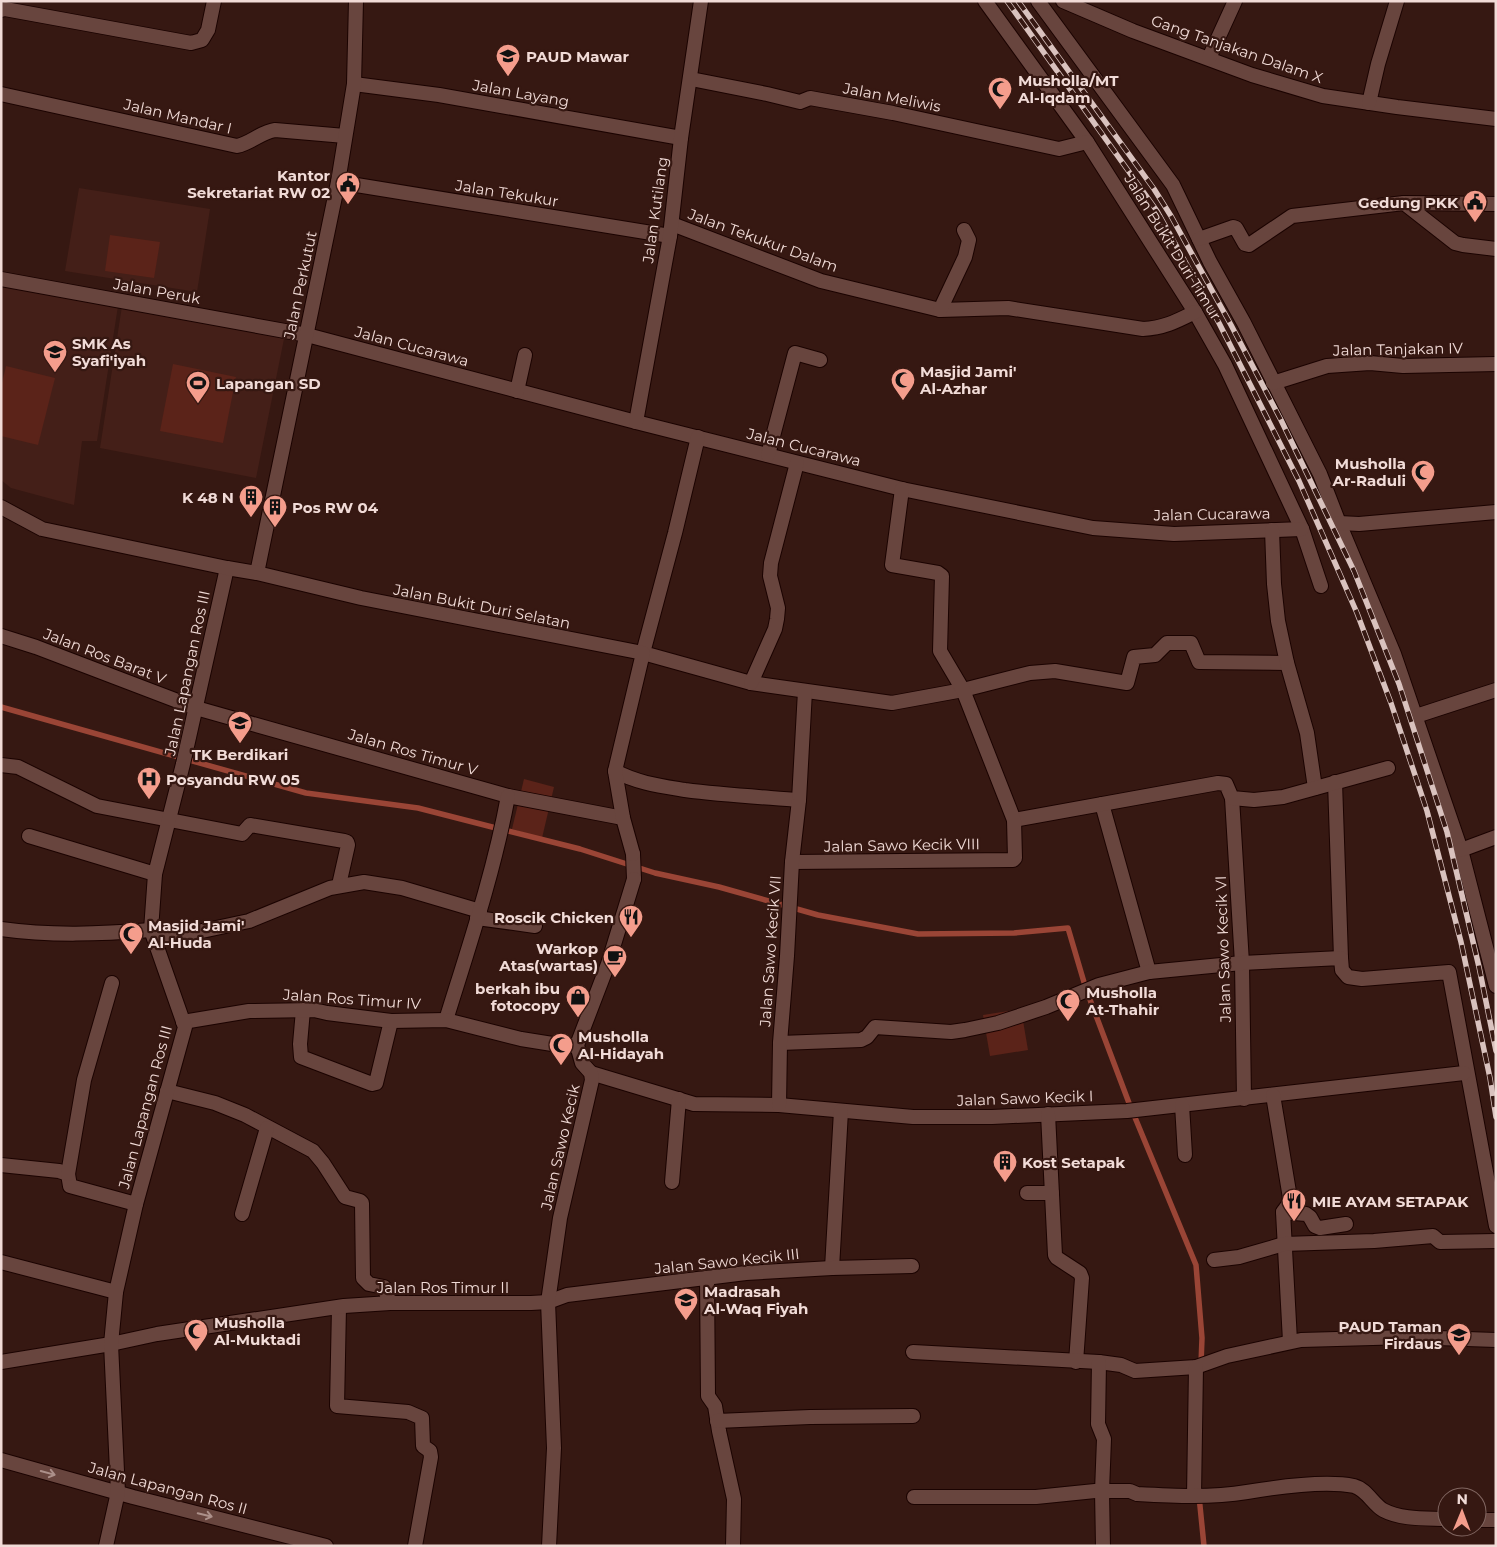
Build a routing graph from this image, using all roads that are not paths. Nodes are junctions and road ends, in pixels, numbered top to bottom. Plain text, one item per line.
1 (214, 1) edge
2 (356, 1) edge
3 (985, 1) edge
4 (1038, 1) edge
5 (1064, 1) edge
6 (1235, 1) edge
7 (1397, 1) edge
8 (697, 2) edge
9 (1, 10) edge
10 (1209, 58) junction
11 (691, 79) junction
12 (354, 84) junction
13 (1, 94) edge
14 (1370, 104) junction
15 (1496, 119) edge
16 (345, 136) junction
17 (681, 138) junction
18 (1087, 142) junction
19 (338, 182) junction
20 (1404, 203) junction
21 (1496, 204) edge
22 (671, 230) junction
23 (964, 230) dead end
24 (1199, 239) junction
25 (1496, 249) edge
26 (1, 279) edge
27 (940, 310) junction
28 (1196, 312) junction
29 (306, 335) junction
30 (525, 355) dead end
31 (820, 360) dead end
32 (1496, 364) edge
33 (1274, 383) junction
34 (517, 391) junction
35 (636, 419) junction
36 (698, 437) junction
37 (768, 455) junction
38 (797, 463) junction
39 (902, 489) junction
40 (1, 507) edge
41 (1496, 512) edge
42 (1339, 523) junction
43 (1302, 529) junction
44 (1272, 530) junction
45 (227, 568) junction
46 (257, 573) junction
47 (1321, 586) dead end
48 (1, 636) edge
49 (643, 654) junction
50 (1287, 663) junction
51 (751, 683) junction
52 (963, 690) junction
53 (1496, 690) edge
54 (805, 691) junction
55 (196, 708) junction
56 (1416, 716) junction
57 (1, 765) edge
58 (1388, 768) dead end
59 (615, 771) junction
60 (1334, 782) junction
61 (1315, 788) junction
62 (508, 796) junction
63 (1232, 798) junction
64 (799, 800) junction
65 (1102, 804) junction
66 (623, 818) junction
67 (1014, 820) junction
68 (168, 821) junction
69 (29, 836) dead end
70 (1496, 837) edge
71 (1461, 850) junction
72 (792, 862) junction
73 (154, 874) junction
74 (339, 885) junction
75 (478, 914) junction
76 (535, 926) dead end
77 (1, 929) edge
78 (153, 935) junction
79 (1341, 958) junction
80 (1242, 963) junction
81 (1149, 972) junction
82 (112, 983) dead end
83 (1496, 986) edge
84 (303, 1010) junction
85 (446, 1020) junction
86 (391, 1021) junction
87 (183, 1022) junction
88 (780, 1043) junction
89 (577, 1045) junction
90 (591, 1073) junction
91 (1464, 1073) dead end
92 (167, 1091) junction
93 (1273, 1095) junction
94 (679, 1099) junction
95 (1244, 1099) junction
96 (1182, 1105) junction
97 (779, 1106) junction
98 (841, 1111) junction
99 (1048, 1114) junction
100 (267, 1128) junction
101 (1185, 1155) dead end
102 (1, 1165) edge
103 (68, 1174) junction
104 (672, 1182) dead end
105 (1027, 1193) dead end
106 (1052, 1193) junction
107 (136, 1204) junction
108 (1283, 1212) junction
109 (242, 1214) dead end
110 (1346, 1224) dead end
111 (1496, 1226) edge
112 (1496, 1241) edge
113 (1284, 1244) junction
114 (1214, 1260) dead end
115 (1, 1262) edge
116 (912, 1266) dead end
117 (832, 1268) junction
118 (707, 1278) junction
119 (116, 1292) junction
120 (548, 1302) junction
121 (390, 1303) junction
122 (339, 1307) junction
123 (1496, 1340) edge
124 (1290, 1341) junction
125 (111, 1344) junction
126 (913, 1352) dead end
127 (1, 1362) edge
128 (1076, 1362) junction
129 (1099, 1362) junction
130 (1202, 1365) junction
131 (913, 1416) dead end
132 (717, 1421) junction
133 (1, 1460) edge
134 (1102, 1491) junction
135 (118, 1492) junction
136 (1198, 1496) junction
137 (914, 1497) dead end
138 (1437, 1518) edge
139 (106, 1546) edge
140 (326, 1546) edge
141 (415, 1546) edge
142 (549, 1546) edge
143 (733, 1546) edge
144 (1103, 1546) edge

1 - 9 street
2 - 12 street, Jalan Perkutut
3 - 18 street, Jalan Bukit Duri Timur
4 - 24 street
5 - 10 street, Gang Tanjakan Dalam X
6 - 10 street
7 - 14 street
8 - 11 street, Jalan Kutilang
10 - 14 street, Gang Tanjakan Dalam X
11 - 17 street, Jalan Kutilang
11 - 18 street, Jalan Meliwis
12 - 16 street, Jalan Perkutut
12 - 17 street, Jalan Layang
13 - 16 street, Jalan Mandar I
14 - 15 street, Gang Tanjakan Dalam X
16 - 19 street, Jalan Perkutut
17 - 22 street, Jalan Kutilang
18 - 28 street, Jalan Bukit Duri Timur
19 - 22 street, Jalan Tekukur
19 - 29 street, Jalan Perkutut
20 - 21 street
20 - 24 street
20 - 25 street
22 - 27 street, Jalan Tekukur Dalam
22 - 35 street, Jalan Kutilang
23 - 27 street
24 - 33 street
26 - 29 street, Jalan Peruk
27 - 28 street, Jalan Tekukur Dalam
28 - 43 street, Jalan Bukit Duri Timur
29 - 34 street, Jalan Cucarawa
29 - 46 street, Jalan Perkutut
30 - 34 street
31 - 37 street
32 - 33 street, Jalan Tanjakan IV
33 - 42 street
34 - 35 street, Jalan Cucarawa
35 - 36 street, Jalan Cucarawa
36 - 37 street, Jalan Cucarawa
36 - 49 street
37 - 38 street, Jalan Cucarawa
38 - 39 street, Jalan Cucarawa
38 - 51 street
39 - 44 street, Jalan Cucarawa
39 - 52 street
40 - 45 street, Jalan Bukit Duri Selatan
41 - 42 street
42 - 56 street
43 - 44 street, Jalan Cucarawa
43 - 47 street, Jalan Bukit Duri Timur
44 - 50 street
45 - 46 street, Jalan Bukit Duri Selatan
45 - 55 street, Jalan Lapangan Ros III
46 - 49 street, Jalan Bukit Duri Selatan
48 - 55 street, Jalan Ros Barat V
49 - 51 street, Jalan Bukit Duri Selatan
49 - 59 street
50 - 52 street, Jalan Bukit Duri Selatan
50 - 61 street
51 - 54 street, Jalan Bukit Duri Selatan
52 - 54 street, Jalan Bukit Duri Selatan
52 - 67 street
53 - 56 street
54 - 64 street, Jalan Sawo Kecik VII
55 - 62 street, Jalan Ros Timur V
55 - 68 street, Jalan Lapangan Ros III
56 - 71 street
57 - 68 street
58 - 60 street
59 - 64 street
59 - 66 street
60 - 61 street
60 - 79 street
61 - 63 street
62 - 66 street, Jalan Ros Timur V
62 - 75 street
63 - 65 street
63 - 80 street, Jalan Sawo Kecik VI
64 - 72 street, Jalan Sawo Kecik VII
65 - 67 street
65 - 81 street
66 - 89 street
67 - 72 street, Jalan Sawo Kecik VIII
68 - 73 street, Jalan Lapangan Ros III
68 - 74 street
69 - 73 street
70 - 71 street
71 - 83 street
72 - 88 street, Jalan Sawo Kecik VII
73 - 78 street, Jalan Lapangan Ros III
74 - 75 street
74 - 78 street
75 - 76 street
75 - 85 street
77 - 78 street
78 - 87 street, Jalan Lapangan Ros III
79 - 80 street, Jalan Sawo Kecik VII
79 - 111 street
80 - 81 street, Jalan Sawo Kecik VII
80 - 95 street, Jalan Sawo Kecik VI
81 - 88 street, Jalan Sawo Kecik VII
82 - 103 street
84 - 86 street, Jalan Ros Timur IV
84 - 86 street
84 - 87 street, Jalan Ros Timur IV
85 - 86 street, Jalan Ros Timur IV
85 - 89 street, Jalan Ros Timur IV
87 - 92 street, Jalan Lapangan Ros III
88 - 97 street, Jalan Sawo Kecik VII
89 - 90 street, Jalan Sawo Kecik
90 - 94 street, Jalan Sawo Kecik I
90 - 120 street, Jalan Sawo Kecik
91 - 93 street, Jalan Sawo Kecik I
92 - 100 street
92 - 107 street, Jalan Lapangan Ros III
93 - 95 street, Jalan Sawo Kecik I
93 - 108 street
94 - 97 street, Jalan Sawo Kecik I
94 - 104 street
95 - 96 street, Jalan Sawo Kecik I
96 - 99 street, Jalan Sawo Kecik I
96 - 101 street
97 - 98 street, Jalan Sawo Kecik I
98 - 99 street, Jalan Sawo Kecik I
98 - 117 street
99 - 106 street
100 - 109 street
100 - 121 street
102 - 103 street
103 - 107 street
105 - 106 street
106 - 128 street
107 - 119 street, Jalan Lapangan Ros III
108 - 110 street
108 - 113 street
112 - 113 street
113 - 114 street
113 - 124 street
115 - 119 street
116 - 117 street, Jalan Sawo Kecik III
117 - 118 street, Jalan Sawo Kecik III
118 - 120 street, Jalan Sawo Kecik III
118 - 132 street
119 - 125 street, Jalan Lapangan Ros III
120 - 121 street, Jalan Ros Timur II
120 - 142 street, Jalan Sawo Kecik
121 - 122 street, Jalan Ros Timur II
122 - 125 street, Jalan Ros Timur II
122 - 141 street
123 - 124 street
124 - 130 street
125 - 127 street, Jalan Ros Timur II
125 - 135 street, Jalan Lapangan Ros III
126 - 128 street
128 - 129 street
129 - 130 street
129 - 134 street
130 - 136 street
131 - 132 street
132 - 143 street
133 -> 135 street, Jalan Lapangan Ros II
134 - 136 street
134 - 137 street
134 - 144 street
135 - 139 street, Jalan Lapangan Ros III
135 -> 140 street, Jalan Lapangan Ros II
136 - 138 street

